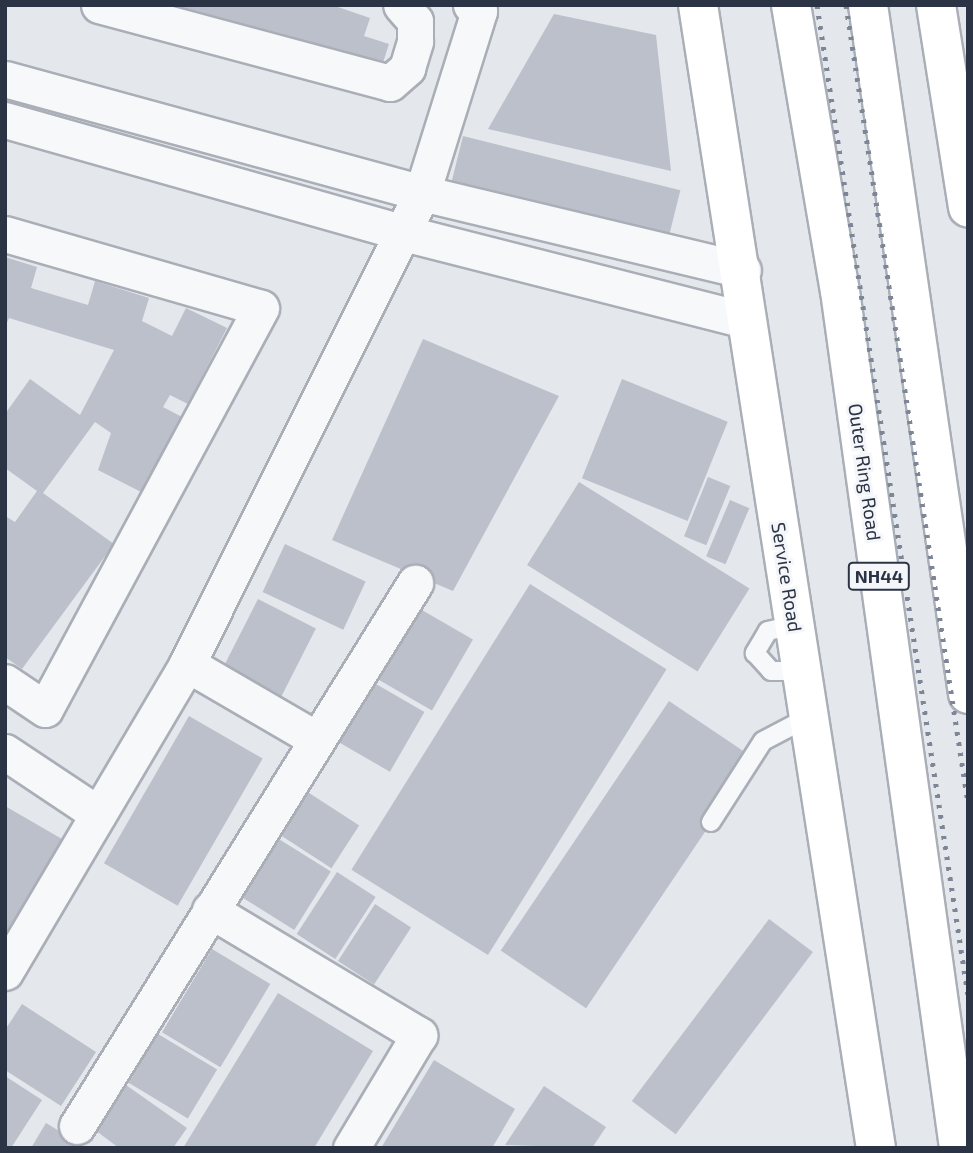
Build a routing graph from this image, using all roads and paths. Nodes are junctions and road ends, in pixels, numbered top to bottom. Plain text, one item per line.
1 (99, 5) edge
2 (401, 5) edge
3 (471, 5) edge
4 (698, 5) edge
5 (790, 5) edge
6 (868, 5) edge
7 (936, 5) edge
8 (5, 79) edge
9 (5, 120) edge
10 (422, 193) junction
11 (968, 207) edge
12 (400, 232) junction
13 (5, 234) edge
14 (743, 270) junction
15 (748, 321) junction
16 (415, 583) dead end
17 (187, 664) junction
18 (5, 681) edge
19 (968, 694) edge
20 (807, 718) junction
21 (314, 738) junction
22 (5, 752) edge
23 (99, 814) junction
24 (711, 822) dead end
25 (210, 910) junction
26 (5, 972) edge
27 (77, 1126) dead end
28 (351, 1148) edge
29 (876, 1148) edge
30 (959, 1148) edge

1 - 2 street
3 - 10 street
4 - 14 main road, Service Road
5 - 30 main road, Outer Ring Road / NH44
6 - 19 main road
7 - 11 main road
8 - 10 street
9 - 12 street
10 - 12 street
10 - 14 street
12 - 15 street
12 - 17 street
13 - 18 street
14 - 15 main road, Service Road
15 - 20 main road, Service Road
16 - 21 street
17 - 21 street
17 - 23 street
20 - 24 lane
20 - 29 main road, Service Road
21 - 25 street
22 - 23 street
23 - 26 street
25 - 27 street
25 - 28 street

